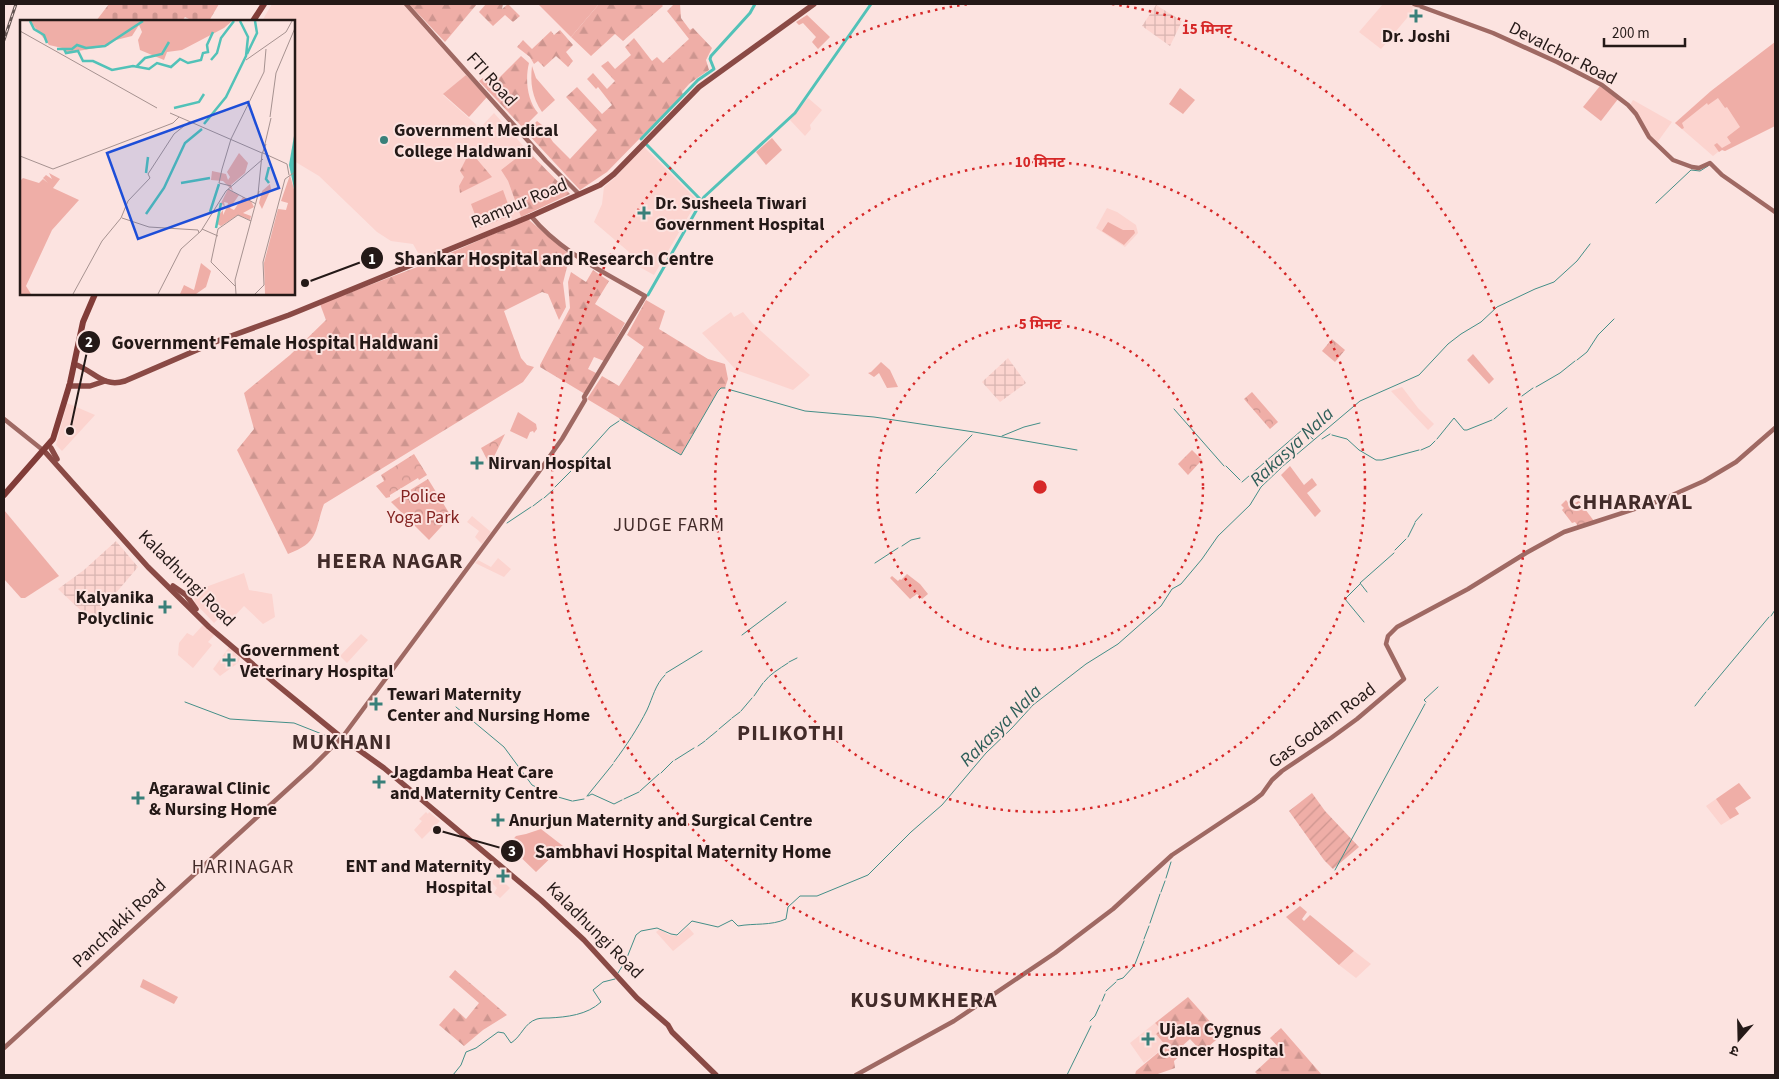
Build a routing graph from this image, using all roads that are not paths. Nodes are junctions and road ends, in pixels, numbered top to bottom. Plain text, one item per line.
1 (264, 4) edge
2 (268, 4) edge
3 (406, 4) edge
4 (814, 4) edge
5 (1414, 4) edge
6 (256, 20) edge
7 (257, 20) edge
8 (579, 194) junction
9 (1775, 212) edge
10 (538, 213) junction
11 (531, 216) junction
12 (536, 222) junction
13 (94, 295) edge
14 (74, 364) junction
15 (98, 376) junction
16 (104, 381) junction
17 (71, 384) junction
18 (95, 384) junction
19 (4, 418) edge
20 (1775, 428) edge
21 (47, 451) junction
22 (24, 475) junction
23 (4, 495) edge
24 (4, 501) edge
25 (343, 736) junction
26 (672, 1029) junction
27 (4, 1048) edge
28 (716, 1075) edge
29 (720, 1075) edge
30 (856, 1075) edge

1 - 6 highway
2 - 7 highway
3 - 8 main road, FTI Road
4 - 8 main road, Rampur Road
5 - 9 main road, Devalchor Road
8 - 10 main road, Rampur Road
10 - 11 main road, Rampur Road
10 - 12 main road
11 - 12 main road
11 - 16 main road, Rampur Road
12 - 25 main road, Panchakki Road
13 - 14 highway
14 - 15 main road
14 - 17 highway
15 - 16 main road
15 - 18 main road
16 - 18 main road, Rampur Road
17 - 18 main road, Rampur Road
17 - 21 highway
19 - 21 main road
20 - 30 main road, Gas Godam Road
21 - 22 highway
21 - 25 main road, Kaladhungi Road
22 - 23 highway
22 - 24 highway
25 - 26 main road, Kaladhungi Road
25 - 27 main road, Panchakki Road
26 - 28 main road, Kaladhungi Road
26 - 29 main road, Kaladhungi Road

